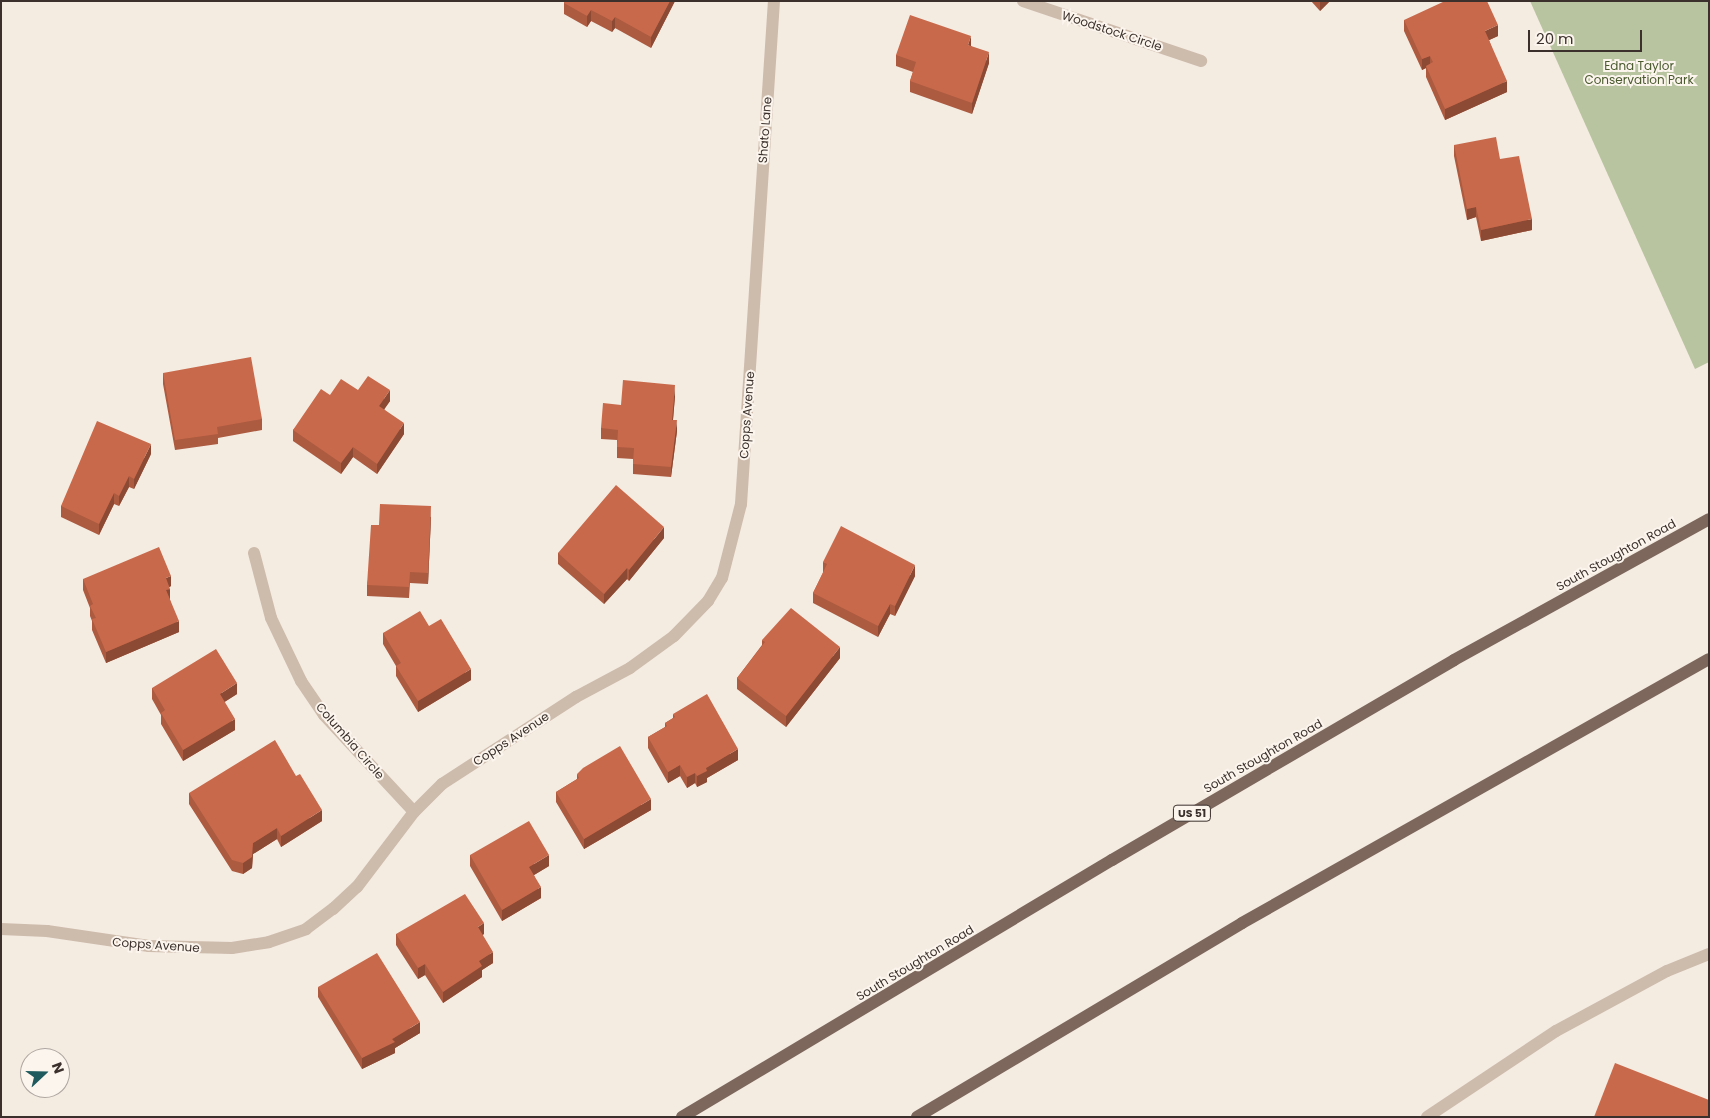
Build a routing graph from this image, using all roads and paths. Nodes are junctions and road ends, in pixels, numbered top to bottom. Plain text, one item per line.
1 (774, 1) edge
2 (1023, 1) edge
3 (1201, 60) dead end
4 (757, 259) joint
5 (1709, 519) edge
6 (254, 553) dead end
7 (1709, 659) edge
8 (414, 812) junction
9 (1, 929) edge
10 (1709, 954) edge
11 (682, 1117) edge
12 (917, 1117) edge
13 (1427, 1117) edge

1 - 4 street, Shato Lane
2 - 3 street, Woodstock Circle
4 - 8 street, Copps Avenue
5 - 11 main road, South Stoughton Road / US 51
6 - 8 street, Columbia Circle
7 - 12 main road
8 - 9 street, Copps Avenue
10 - 13 street

